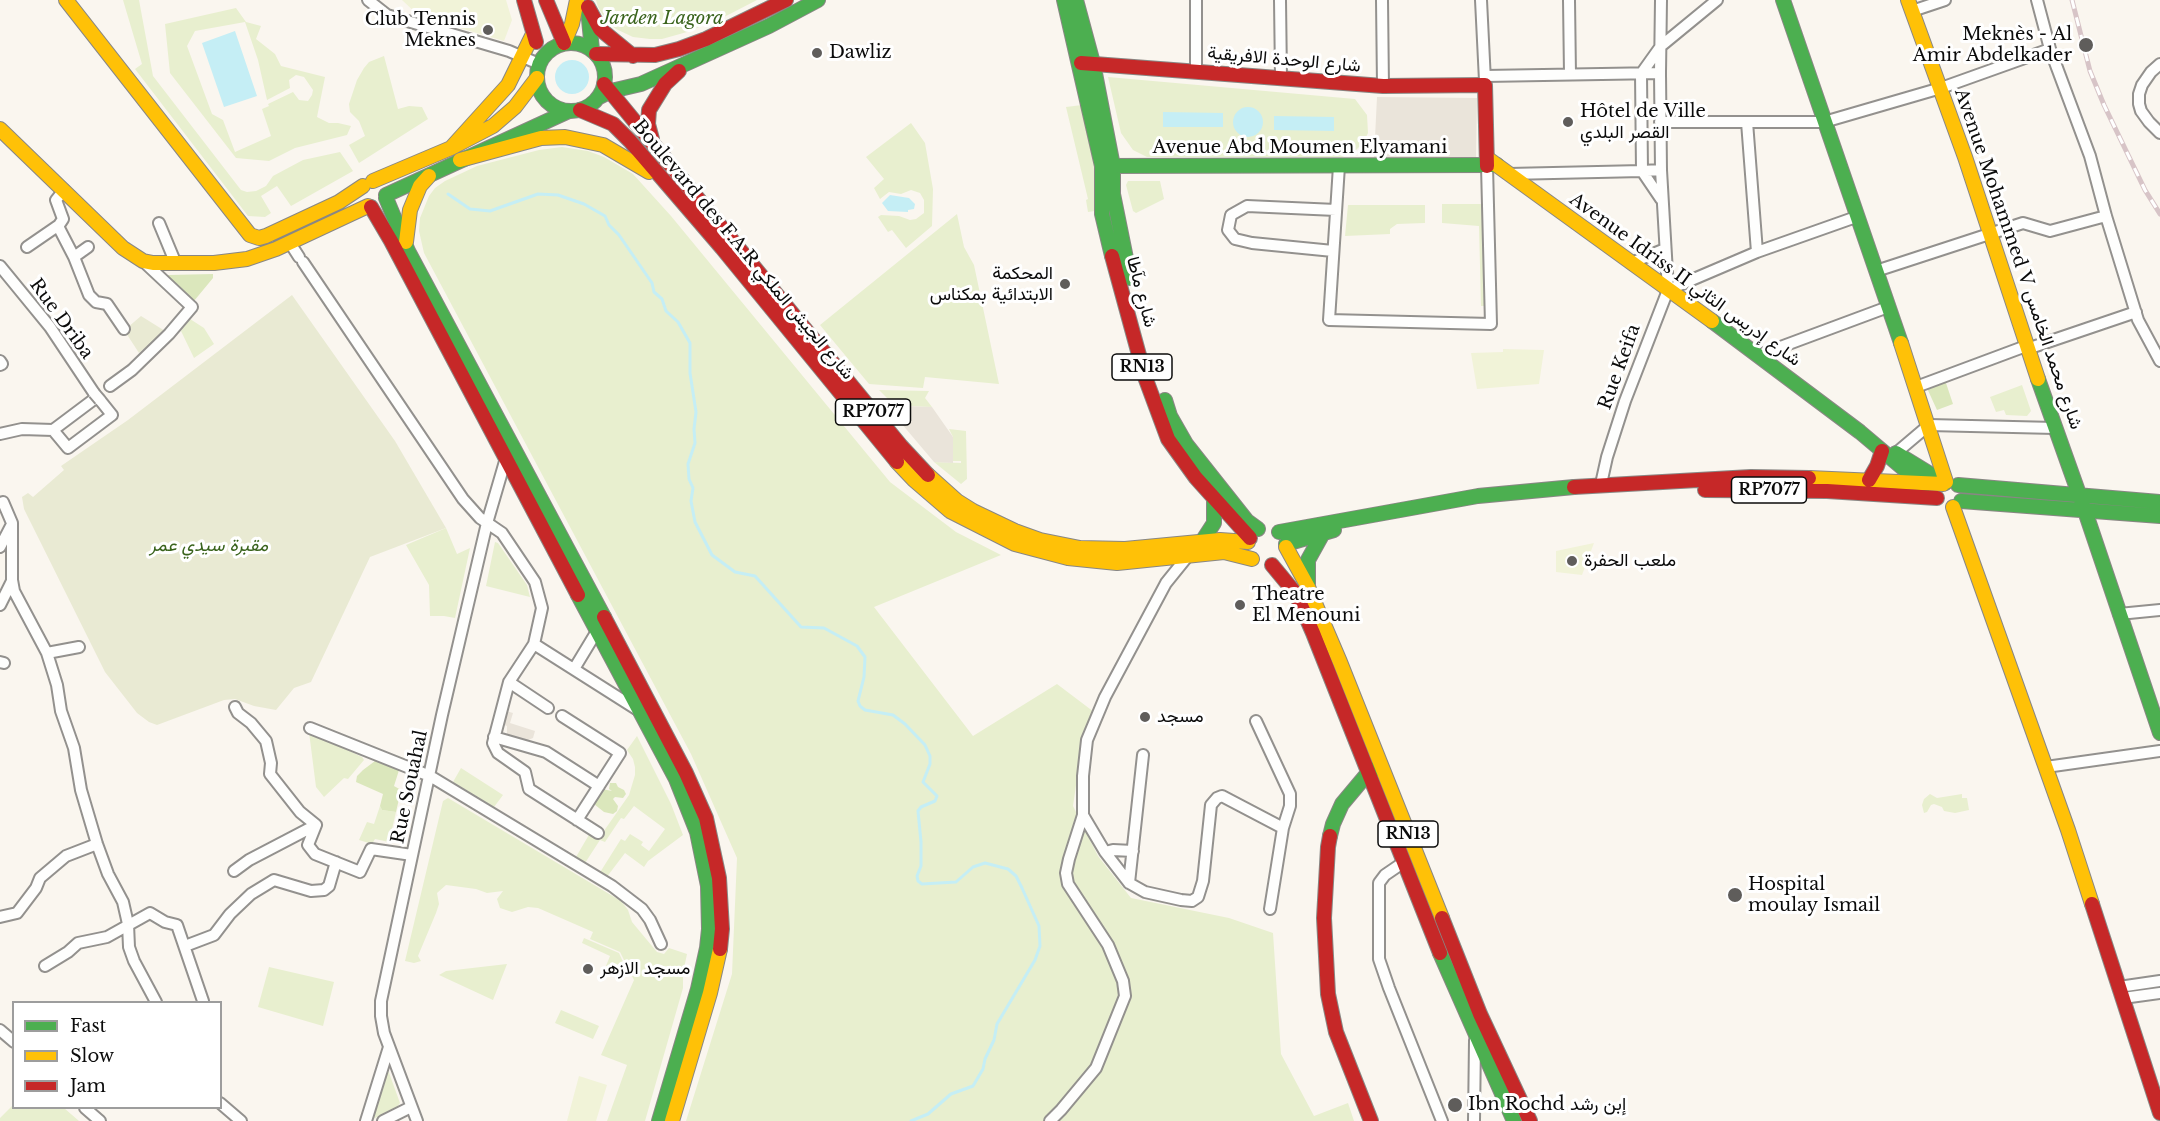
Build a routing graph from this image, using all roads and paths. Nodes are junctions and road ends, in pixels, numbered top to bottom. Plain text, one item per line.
1 (66, 0) edge
2 (368, 0) edge
3 (524, 0) edge
4 (546, 0) edge
5 (786, 0) edge
6 (818, 0) edge
7 (1064, 0) edge
8 (1076, 0) edge
9 (1196, 0) edge
10 (1280, 0) edge
11 (1382, 0) edge
12 (1481, 0) edge
13 (1569, 0) edge
14 (1661, 0) edge
15 (1716, 0) edge
16 (1782, 0) edge
17 (1945, 0) edge
18 (2037, 0) edge
19 (584, 2) edge
20 (1910, 5) edge
21 (534, 34) junction
22 (564, 43) junction
23 (1661, 46) junction
24 (2050, 49) junction
25 (594, 52) junction
26 (634, 56) junction
27 (523, 57) junction
28 (688, 62) junction
29 (1086, 63) junction
30 (2160, 64) edge
31 (539, 67) junction
32 (1196, 71) junction
33 (1660, 73) junction
34 (1641, 74) junction
35 (1570, 75) junction
36 (1281, 77) junction
37 (1485, 80) junction
38 (1383, 86) junction
39 (1941, 88) junction
40 (605, 91) junction
41 (574, 110) junction
42 (1660, 122) junction
43 (1747, 122) junction
44 (1824, 122) junction
45 (0, 129) edge
46 (2160, 133) edge
47 (653, 143) junction
48 (452, 148) junction
49 (460, 160) junction
50 (1107, 166) junction
51 (1339, 166) junction
52 (1495, 166) junction
53 (1642, 171) junction
54 (1661, 171) junction
55 (430, 174) junction
56 (663, 180) junction
57 (368, 183) junction
58 (64, 190) junction
59 (386, 197) junction
60 (1661, 199) junction
61 (369, 206) junction
62 (1336, 210) junction
63 (2106, 216) junction
64 (1856, 217) junction
65 (159, 223) dead end
66 (59, 225) junction
67 (1990, 233) junction
68 (252, 237) junction
69 (290, 243) junction
70 (27, 247) dead end
71 (88, 247) dead end
72 (1665, 249) junction
73 (408, 251) junction
74 (1334, 251) junction
75 (1757, 252) junction
76 (74, 257) junction
77 (247, 259) junction
78 (143, 261) junction
79 (1631, 263) junction
80 (176, 264) junction
81 (0, 266) edge
82 (1876, 272) junction
83 (1668, 290) junction
84 (1888, 307) junction
85 (2136, 312) junction
86 (124, 329) dead end
87 (2027, 347) junction
88 (1759, 355) junction
89 (2160, 361) edge
90 (110, 386) dead end
91 (1916, 387) junction
92 (96, 398) junction
93 (1929, 425) junction
94 (2055, 428) junction
95 (53, 430) junction
96 (1860, 432) junction
97 (0, 434) edge
98 (1882, 451) junction
99 (1896, 453) junction
100 (506, 458) junction
101 (1869, 480) junction
102 (1919, 482) junction
103 (1948, 483) junction
104 (1601, 484) junction
105 (2080, 496) junction
106 (1938, 498) junction
107 (1214, 499) junction
108 (2160, 502) edge
109 (2, 503) edge
110 (1957, 504) junction
111 (2085, 511) junction
112 (2160, 516) edge
113 (12, 523) junction
114 (487, 523) junction
115 (1323, 533) junction
116 (1252, 536) junction
117 (1284, 541) junction
118 (1200, 543) junction
119 (0, 547) edge
120 (1189, 555) junction
121 (1252, 559) junction
122 (1145, 560) junction
123 (1272, 565) junction
124 (12, 580) junction
125 (1167, 583) junction
126 (1308, 587) junction
127 (0, 604) edge
128 (2160, 610) edge
129 (2119, 614) junction
130 (597, 631) junction
131 (534, 644) junction
132 (79, 647) dead end
133 (47, 653) junction
134 (574, 669) junction
135 (509, 682) junction
136 (235, 707) dead end
137 (548, 708) dead end
138 (639, 711) junction
139 (562, 716) dead end
140 (1256, 721) dead end
141 (310, 728) dead end
142 (2160, 733) edge
143 (494, 737) junction
144 (2160, 751) edge
145 (1143, 755) dead end
146 (1381, 766) junction
147 (2046, 767) junction
148 (1368, 773) junction
149 (429, 776) junction
150 (599, 786) junction
151 (1083, 815) junction
152 (577, 820) junction
153 (316, 825) junction
154 (1282, 828) junction
155 (598, 833) dead end
156 (97, 844) junction
157 (1133, 851) junction
158 (1104, 852) junction
159 (412, 855) junction
160 (336, 862) junction
161 (1404, 862) junction
162 (234, 871) dead end
163 (1130, 883) junction
164 (1270, 909) dead end
165 (0, 917) edge
166 (128, 924) junction
167 (661, 944) dead end
168 (185, 946) junction
169 (45, 966) dead end
170 (2160, 981) edge
171 (2121, 992) junction
172 (2160, 993) edge
173 (155, 1001) edge
174 (203, 1001) edge
175 (0, 1030) edge
176 (1475, 1037) junction
177 (12, 1040) edge
178 (388, 1047) junction
179 (222, 1105) edge
180 (411, 1107) junction
181 (87, 1109) edge
182 (2160, 1113) edge
183 (99, 1121) edge
184 (241, 1121) edge
185 (366, 1121) edge
186 (383, 1121) edge
187 (417, 1121) edge
188 (659, 1121) edge
189 (672, 1121) edge
190 (1050, 1121) edge
191 (1371, 1121) edge
192 (1442, 1121) edge
193 (1474, 1121) edge
194 (1514, 1121) edge
195 (1530, 1121) edge

1 - 68 main road
2 - 27 street
3 - 21 main road, RP7077
4 - 22 main road
5 - 26 main road
6 - 28 main road
7 - 29 main road, RN13
8 - 29 main road, RN13
9 - 32 street
10 - 36 street
11 - 38 street
12 - 37 street
13 - 35 street
14 - 23 street
15 - 23 street
16 - 44 main road
17 - 20 street
18 - 24 street
19 - 22 main road
19 - 25 main road
19 - 26 main road
20 - 39 main road, Avenue Mohammed V شارع محمد الخامس
21 - 27 main road
21 - 31 main road, RP7077
22 - 25 main road
22 - 31 main road
23 - 33 street
23 - 34 street
24 - 39 street
24 - 63 street
25 - 26 main road
25 - 40 main road, RP7077
27 - 31 street
27 - 48 main road
28 - 40 main road
28 - 47 main road
29 - 32 main road, شارع الوحدة الافريقية
29 - 50 main road, RN13
30 - 46 street
31 - 41 main road, RP7077
31 - 48 main road
32 - 36 main road, شارع الوحدة الافريقية
33 - 34 street
33 - 42 street
34 - 35 street
34 - 53 street
35 - 37 street
36 - 38 main road, شارع الوحدة الافريقية
37 - 38 main road, شارع الوحدة الافريقية
37 - 52 main road
39 - 44 street
39 - 67 main road, Avenue Mohammed V شارع محمد الخامس
40 - 41 main road
40 - 47 main road, Boulevard des F.A.R شارع الجيش الملكي / RP7077
41 - 49 main road
41 - 56 main road, Boulevard des F.A.R شارع الجيش الملكي / RP7077
42 - 43 street
42 - 54 street
43 - 44 street
43 - 75 street
44 - 64 main road
45 - 58 main road
47 - 118 main road, Boulevard des F.A.R شارع الجيش الملكي / RP7077
48 - 57 main road
49 - 55 main road
49 - 56 main road
50 - 51 main road, Avenue Abd Moumen Elyamani
50 - 107 main road, شارع مآطا / RN13
50 - 116 main road, RN13
51 - 52 main road, Avenue Abd Moumen Elyamani
51 - 62 street
52 - 53 street
52 - 74 street
52 - 79 main road, Avenue Idriss II شارع إدريس الثاني
53 - 54 street
53 - 60 street
54 - 60 street
55 - 59 main road
55 - 73 main road
56 - 122 main road, Boulevard des F.A.R شارع الجيش الملكي / RP7077
57 - 59 main road
57 - 61 main road
57 - 68 main road
58 - 66 street
58 - 78 main road
59 - 61 main road
59 - 73 main road
60 - 72 street
61 - 69 main road
61 - 100 main road
62 - 74 street
62 - 74 street
63 - 67 street
63 - 85 street
64 - 75 street
64 - 82 main road
65 - 80 street
66 - 70 street
66 - 76 street
67 - 82 street
67 - 87 main road, Avenue Mohammed V شارع محمد الخامس
68 - 77 main road
69 - 77 main road
69 - 114 street
71 - 76 street
72 - 79 street
72 - 83 street
73 - 189 main road
75 - 83 street
76 - 86 street
77 - 80 main road
78 - 80 main road
78 - 90 street
79 - 83 main road, Avenue Idriss II شارع إدريس الثاني
81 - 92 street, Rue Driba
82 - 84 main road
83 - 88 main road, Avenue Idriss II شارع إدريس الثاني
83 - 104 street, Rue Keifa
84 - 88 street
84 - 91 main road
85 - 87 street
85 - 89 street
87 - 91 street
87 - 94 main road, Avenue Mohammed V شارع محمد الخامس
88 - 96 main road, Avenue Idriss II شارع إدريس الثاني
91 - 93 main road
92 - 95 street
92 - 95 street, Rue Driba
93 - 94 street
93 - 99 street
93 - 103 main road
94 - 105 main road, Avenue Mohammed V شارع محمد الخامس
95 - 97 street
96 - 98 main road, Avenue Idriss II شارع إدريس الثاني
96 - 99 main road, Avenue Idriss II شارع إدريس الثاني
98 - 101 main road
98 - 102 main road, Avenue Idriss II شارع إدريس الثاني
99 - 103 main road, Avenue Idriss II شارع إدريس الثاني
100 - 114 street, Rue Souahal
100 - 130 main road
101 - 102 main road, RP7077
101 - 104 main road, RP7077
102 - 103 main road, RP7077
102 - 106 main road, Avenue Idriss II شارع إدريس الثاني
103 - 105 main road, RP7077
103 - 106 main road
103 - 110 main road
104 - 117 main road, RP7077
105 - 108 main road, RP7077
105 - 111 main road, Avenue Mohammed V شارع محمد الخامس
106 - 110 main road, RP7077
106 - 115 main road, RP7077
107 - 116 main road, شارع مآطا / RN13
107 - 118 main road
109 - 113 street
110 - 111 main road, RP7077
110 - 147 main road
111 - 112 main road, RP7077
111 - 129 main road, Avenue Mohammed V شارع محمد الخامس
113 - 119 street
113 - 124 street
114 - 131 street
114 - 149 street, Rue Souahal
115 - 117 main road, RP7077
115 - 126 main road
116 - 117 main road
116 - 118 main road, Boulevard des F.A.R شارع الجيش الملكي / RP7077
116 - 121 main road, RN13
117 - 123 main road
117 - 126 main road, RN13
120 - 121 main road, Boulevard des F.A.R شارع الجيش الملكي / RP7077
120 - 122 main road, Boulevard des F.A.R شارع الجيش الملكي / RP7077
120 - 125 street
121 - 123 main road
122 - 125 street
123 - 148 main road, RN13
124 - 127 street
124 - 133 street
125 - 151 street
126 - 146 main road, RN13
128 - 129 street
129 - 142 main road, Avenue Mohammed V شارع محمد الخامس
130 - 134 street
130 - 138 main road
131 - 134 street
131 - 135 street
132 - 133 street
133 - 156 street
134 - 138 street
135 - 137 street
135 - 143 street
136 - 153 street
138 - 188 main road
139 - 150 street
140 - 154 street
141 - 149 street
143 - 150 street
143 - 152 street
144 - 147 street
145 - 157 street
146 - 148 main road
146 - 195 main road, RN13
147 - 171 main road
148 - 161 main road, RN13
148 - 191 main road
149 - 159 street, Rue Souahal
149 - 167 street
150 - 152 street
151 - 158 street
151 - 190 street
152 - 155 street
153 - 160 street
153 - 162 street
154 - 163 street
154 - 164 street
156 - 165 street
156 - 166 street
157 - 158 street
157 - 163 street
158 - 163 street
159 - 160 street
159 - 178 street, Rue Souahal
160 - 168 street
161 - 176 main road, RN13
161 - 192 street
166 - 168 street
166 - 169 street
166 - 173 street
168 - 174 street
170 - 171 street
171 - 172 street
171 - 182 main road
175 - 177 street
176 - 193 street
176 - 194 main road, RN13
178 - 180 street, Rue Souahal
178 - 185 street
179 - 184 street
180 - 186 street
180 - 187 street, Rue Souahal
181 - 183 street

